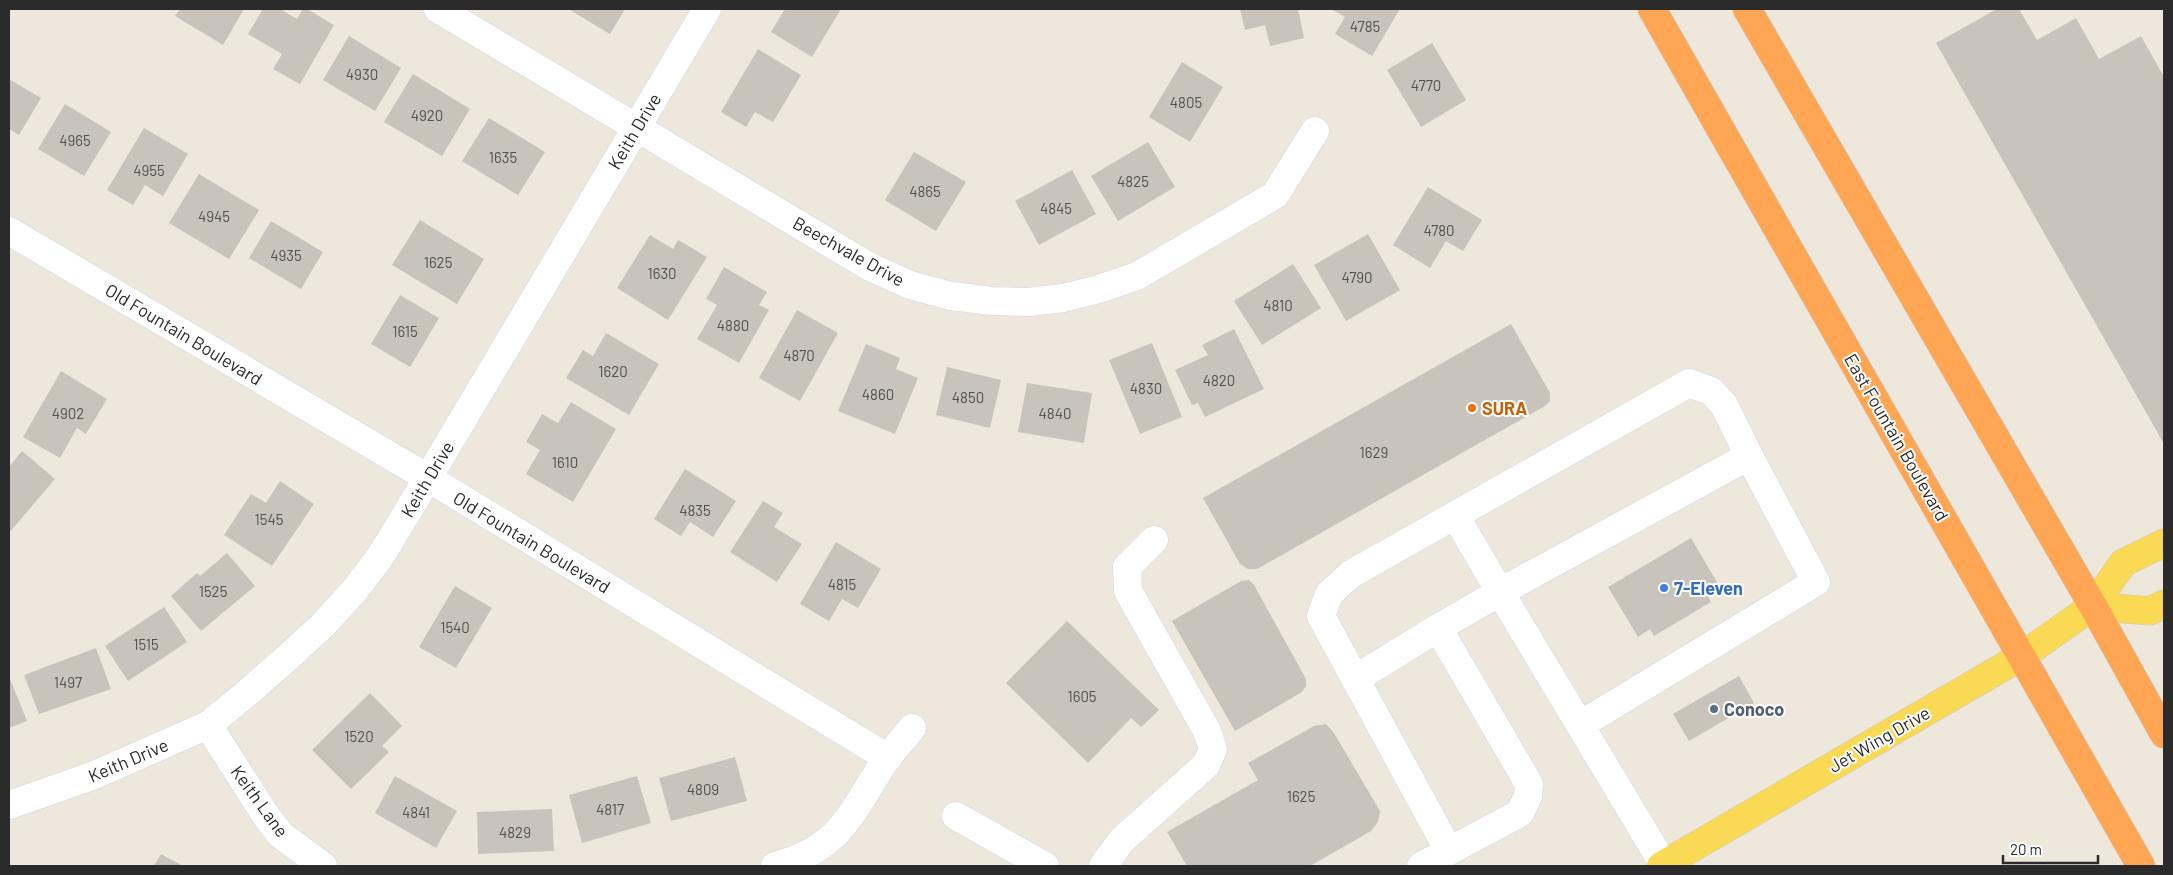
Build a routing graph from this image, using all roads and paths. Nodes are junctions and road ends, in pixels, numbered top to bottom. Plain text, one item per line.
1 (438, 9) edge
2 (707, 9) edge
3 (1652, 9) edge
4 (1747, 9) edge
5 (636, 128) junction
6 (1314, 132) dead end
7 (12, 241) edge
8 (1749, 456) junction
9 (428, 478) junction
10 (1455, 515) junction
11 (1154, 540) dead end
12 (2164, 544) edge
13 (1500, 592) junction
14 (2164, 604) edge
15 (2092, 606) junction
16 (1438, 628) junction
17 (2022, 656) junction
18 (1355, 679) junction
19 (208, 725) junction
20 (1580, 725) junction
21 (912, 728) dead end
22 (2164, 734) edge
23 (888, 758) junction
24 (9, 806) edge
25 (956, 816) dead end
26 (1449, 851) junction
27 (323, 866) edge
28 (775, 866) edge
29 (1045, 866) edge
30 (1104, 866) edge
31 (1421, 866) edge
32 (1663, 866) edge
33 (2141, 866) edge

1 - 5 street, Beechvale Drive
2 - 5 street, Keith Drive
3 - 17 highway, East Fountain Boulevard
4 - 15 highway
5 - 6 street, Beechvale Drive
5 - 9 street, Keith Drive
7 - 9 street, Old Fountain Boulevard
8 - 10 street
8 - 13 street
8 - 20 street
9 - 19 street, Keith Drive
9 - 23 street, Old Fountain Boulevard
10 - 13 street
10 - 18 street
11 - 30 street
12 - 15 main road, Jet Wing Drive
13 - 16 street
13 - 20 street
14 - 15 main road
15 - 17 main road, Jet Wing Drive
15 - 22 highway
16 - 18 street
16 - 26 street
17 - 32 main road, Jet Wing Drive
17 - 33 highway, East Fountain Boulevard
18 - 26 street
19 - 24 street, Keith Drive
19 - 27 street, Keith Lane
20 - 32 street
21 - 23 street
23 - 28 street
25 - 29 street
26 - 31 street

